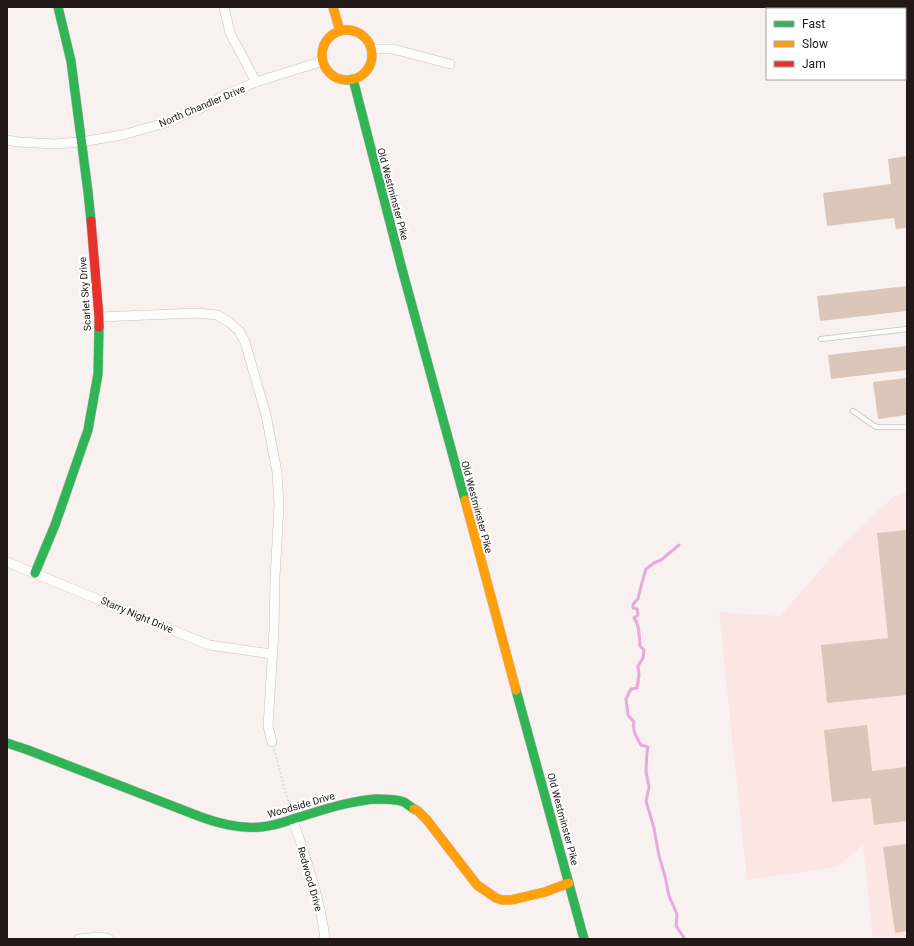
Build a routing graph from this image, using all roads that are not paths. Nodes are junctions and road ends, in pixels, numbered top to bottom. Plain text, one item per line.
1 (58, 7) edge
2 (224, 7) edge
3 (333, 7) edge
4 (340, 31) junction
5 (371, 49) junction
6 (323, 60) junction
7 (450, 64) dead end
8 (353, 79) junction
9 (256, 82) junction
10 (7, 140) edge
11 (81, 142) junction
12 (99, 317) junction
13 (907, 329) edge
14 (820, 339) dead end
15 (853, 411) dead end
16 (907, 427) edge
17 (7, 562) edge
18 (35, 573) junction
19 (272, 654) junction
20 (272, 742) road end
21 (7, 743) edge
22 (293, 820) junction
23 (569, 883) junction
24 (79, 939) edge
25 (109, 939) edge
26 (325, 939) edge
27 (584, 939) edge

1 - 11 street, Scarlet Sky Drive
2 - 9 street
3 - 4 street
4 - 5 street
4 - 6 street
5 - 7 street
5 - 8 street
6 - 8 street
6 - 9 street, North Chandler Drive
8 - 23 street, Old Westminster Pike
9 - 11 street, North Chandler Drive
10 - 11 street, North Chandler Drive
11 - 12 street, Scarlet Sky Drive
12 - 18 street, Scarlet Sky Drive
12 - 19 street
13 - 14 lane
15 - 16 lane
17 - 18 street, Starry Night Drive
18 - 19 street, Starry Night Drive
19 - 20 street
21 - 22 street, Woodside Drive
22 - 23 street, Woodside Drive
22 - 26 street, Redwood Drive
23 - 27 street, Old Westminster Pike
24 - 25 street

